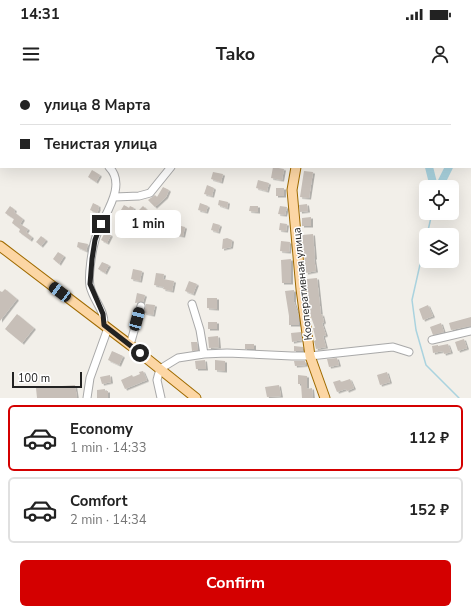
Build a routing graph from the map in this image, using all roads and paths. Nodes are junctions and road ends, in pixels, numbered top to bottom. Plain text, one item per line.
1 (110, 168) edge
2 (170, 168) edge
3 (296, 168) edge
4 (115, 197) junction
5 (0, 246) edge
6 (192, 304) dead end
7 (141, 306) dead end
8 (106, 327) junction
9 (471, 331) edge
10 (432, 340) dead end
11 (130, 345) junction
12 (409, 352) dead end
13 (204, 354) junction
14 (310, 356) junction
15 (160, 369) junction
16 (87, 398) edge
17 (161, 398) edge
18 (196, 398) edge
19 (325, 398) edge

1 - 4 street
2 - 4 street
3 - 14 main road, Кооперативная улица
4 - 8 street
5 - 8 main road
6 - 13 street
7 - 11 street
8 - 11 main road
8 - 16 street
9 - 10 street
11 - 15 main road
12 - 14 street
13 - 14 street
13 - 15 street
14 - 19 main road, Кооперативная улица
15 - 17 street
15 - 18 main road

